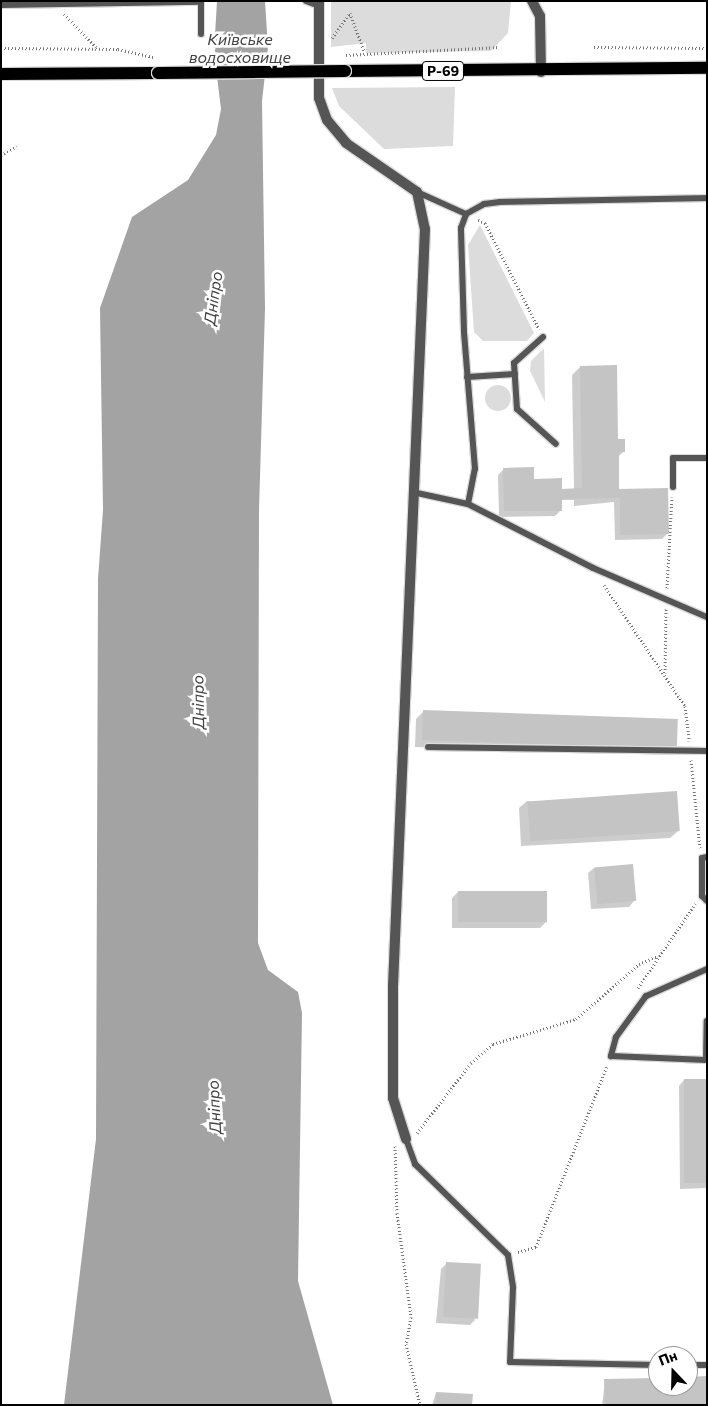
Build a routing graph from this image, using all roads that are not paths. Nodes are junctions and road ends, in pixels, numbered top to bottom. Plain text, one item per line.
1 (306, 1) edge
2 (532, 1) edge
3 (58, 2) edge
4 (201, 2) edge
5 (319, 4) edge
6 (1, 5) edge
7 (201, 34) dead end
8 (707, 68) edge
9 (541, 72) junction
10 (1, 74) edge
11 (417, 192) junction
12 (707, 198) edge
13 (466, 214) junction
14 (543, 337) road end
15 (515, 374) junction
16 (467, 377) junction
17 (556, 444) dead end
18 (707, 458) edge
19 (673, 487) road end
20 (417, 493) junction
21 (468, 504) junction
22 (707, 617) edge
23 (428, 747) dead end
24 (707, 751) edge
25 (704, 858) edge
26 (705, 899) edge
27 (707, 969) edge
28 (707, 1021) edge
29 (410, 1138) joint
30 (648, 1365) edge

1 - 5 lane
2 - 9 street
3 - 4 lane
3 - 6 lane
4 - 7 lane
5 - 11 street
8 - 9 main road, Р-69
9 - 10 main road, Р-69, bridge
11 - 13 lane
11 - 20 street
12 - 13 lane
13 - 16 lane
14 - 15 lane
15 - 16 lane
15 - 17 lane
16 - 21 lane
18 - 19 lane
20 - 21 lane
20 - 29 street
21 - 22 lane
23 - 24 lane
25 - 26 lane
27 - 28 lane
29 - 30 lane

